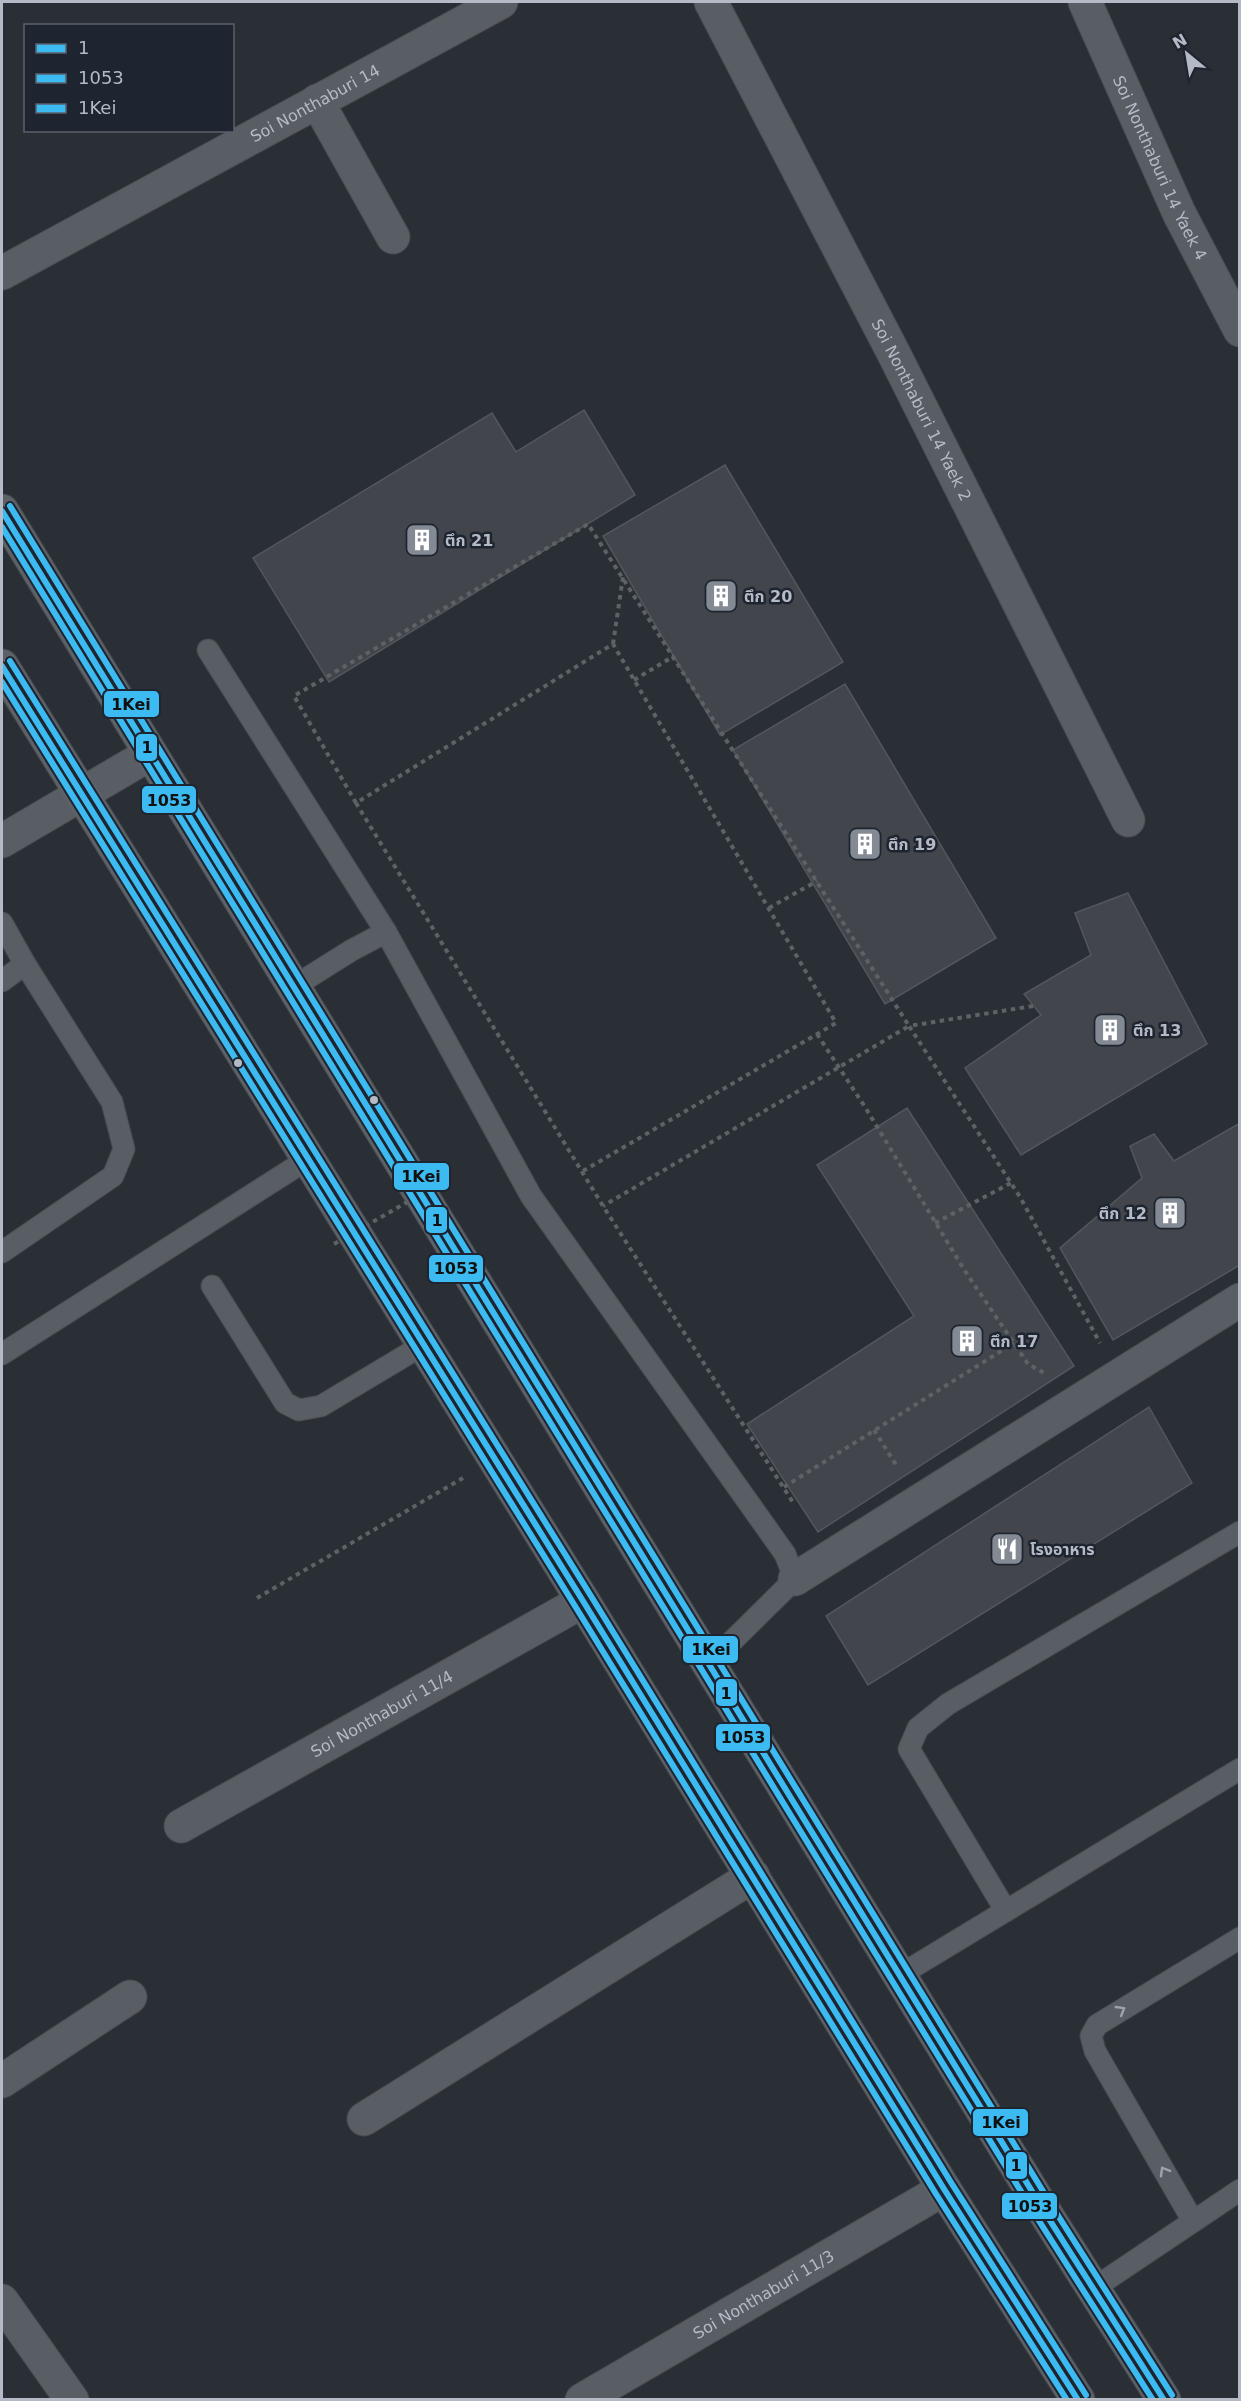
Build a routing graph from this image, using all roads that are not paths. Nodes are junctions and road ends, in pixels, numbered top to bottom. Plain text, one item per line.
1 (501, 2) edge
2 (711, 2) edge
3 (1085, 2) edge
4 (317, 101) junction
5 (393, 237) dead end
6 (2, 273) edge
7 (1239, 330) edge
8 (2, 511) edge
9 (208, 650) dead end
10 (2, 666) edge
11 (150, 754) junction
12 (82, 795) junction
13 (1128, 820) dead end
14 (2, 841) edge
15 (2, 923) edge
16 (386, 932) junction
17 (25, 964) junction
18 (2, 981) edge
19 (293, 987) junction
20 (308, 1159) junction
21 (2, 1252) edge
22 (212, 1286) dead end
23 (1239, 1300) edge
24 (423, 1345) junction
25 (2, 1354) edge
26 (1239, 1532) edge
27 (795, 1579) junction
28 (583, 1601) junction
29 (709, 1664) junction
30 (1239, 1769) edge
31 (181, 1826) dead end
32 (753, 1876) junction
33 (1006, 1911) junction
34 (1239, 1938) edge
35 (900, 1975) junction
36 (130, 1997) dead end
37 (2, 2081) edge
38 (364, 2119) dead end
39 (944, 2189) junction
40 (1239, 2190) edge
41 (1193, 2221) junction
42 (1094, 2288) junction
43 (2, 2301) edge
44 (72, 2400) edge
45 (582, 2400) edge
46 (1078, 2400) edge
47 (1164, 2400) edge

1 - 4 street, Soi Nonthaburi 14
2 - 13 street, Soi Nonthaburi 14 Yaek 2
3 - 7 street, Soi Nonthaburi 14 Yaek 4
4 - 5 street
4 - 6 street, Soi Nonthaburi 14
8 - 11 main road
9 - 16 lane
10 - 12 main road
11 - 12 street
11 - 19 main road
12 - 14 street
12 - 20 main road
15 - 17 lane
16 - 19 lane
16 - 27 lane
17 - 18 lane
17 - 21 lane
19 - 29 main road
20 - 24 main road
20 - 25 lane
22 - 24 lane
23 - 27 street
24 - 28 main road
26 - 33 lane
27 - 29 lane
28 - 31 street, Soi Nonthaburi 11/4
28 - 32 main road
29 - 35 main road
30 - 33 lane
32 - 38 street
32 - 39 main road
33 - 35 lane
41 -> 34 lane
35 - 42 main road
36 - 37 street
39 - 45 street, Soi Nonthaburi 11/3
39 - 46 main road
40 - 41 lane
41 - 42 lane
42 - 47 main road
43 - 44 street

